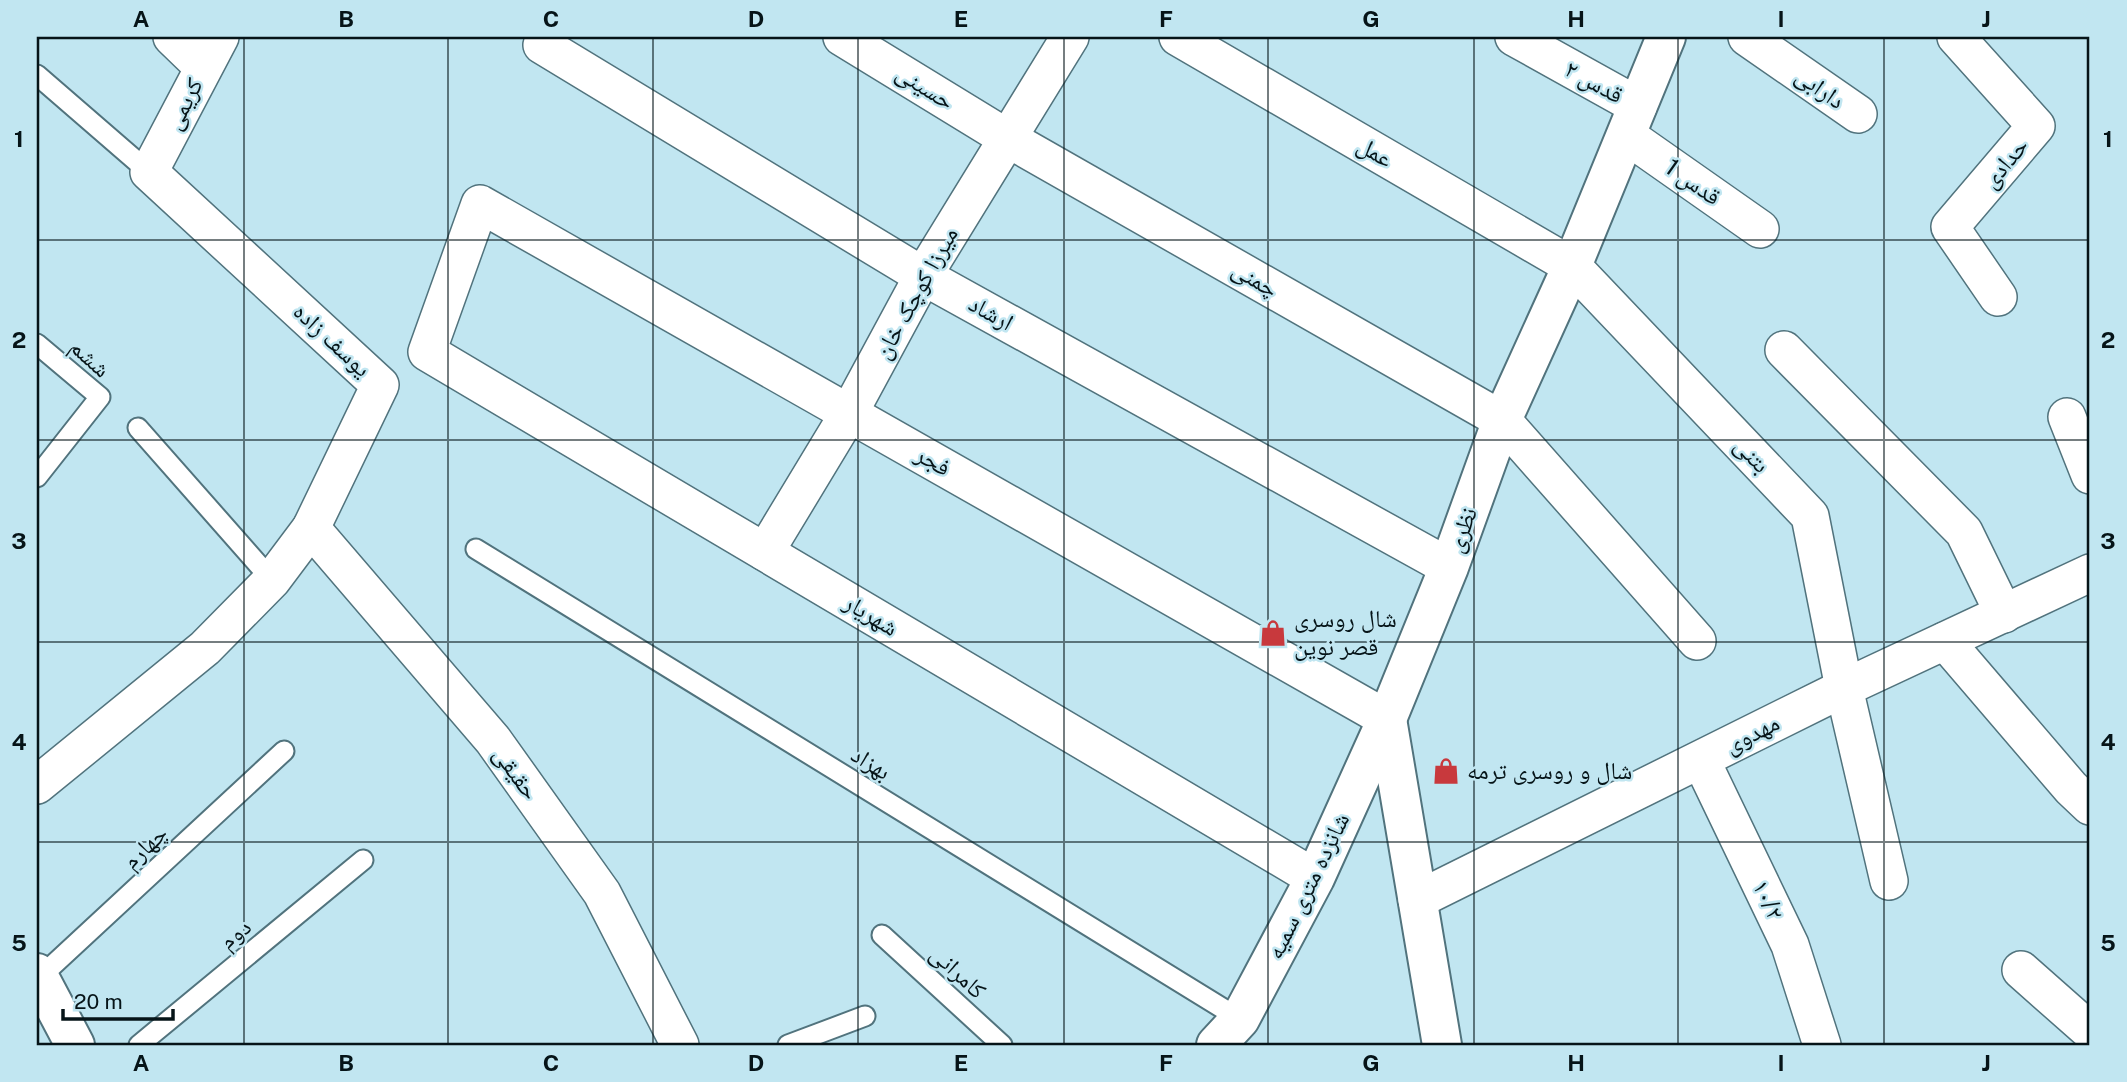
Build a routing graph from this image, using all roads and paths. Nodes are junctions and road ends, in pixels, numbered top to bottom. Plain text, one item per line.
1 (172, 37) edge
2 (842, 37) edge
3 (1070, 37) edge
4 (1178, 37) edge
5 (1514, 37) edge
6 (1666, 37) edge
7 (1747, 37) edge
8 (1956, 37) edge
9 (542, 45) dead end
10 (211, 52) edge
11 (37, 75) edge
12 (1858, 114) dead end
13 (1632, 120) junction
14 (1007, 138) junction
15 (149, 172) junction
16 (1760, 229) dead end
17 (1572, 266) junction
18 (923, 275) junction
19 (1998, 297) dead end
20 (37, 344) edge
21 (1784, 351) dead end
22 (427, 352) joint
23 (849, 413) junction
24 (2067, 417) dead end
25 (1502, 420) junction
26 (138, 428) dead end
27 (2090, 475) edge
28 (37, 477) edge
29 (311, 528) junction
30 (476, 549) dead end
31 (765, 552) junction
32 (1449, 567) junction
33 (2090, 573) edge
34 (272, 580) junction
35 (2004, 614) junction
36 (1697, 641) dead end
37 (1945, 641) junction
38 (1844, 688) junction
39 (1387, 719) junction
40 (284, 751) dead end
41 (1701, 760) junction
42 (37, 785) edge
43 (2084, 787) edge
44 (363, 860) dead end
45 (1315, 878) junction
46 (1889, 881) dead end
47 (1418, 900) junction
48 (881, 935) dead end
49 (2021, 970) dead end
50 (38, 975) edge
51 (866, 1016) dead end
52 (2090, 1031) edge
53 (1228, 1032) edge
54 (75, 1045) edge
55 (139, 1045) edge
56 (680, 1045) edge
57 (788, 1045) edge
58 (1002, 1045) edge
59 (1442, 1045) edge
60 (1822, 1045) edge

1 - 10 street
2 - 14 street, حسینی
3 - 14 street, میرزا کوچک خان
4 - 17 street, عمل
5 - 13 street, قدس ۲
6 - 13 street, نظری
7 - 12 street, دارابی
8 - 19 street, حدادی
9 - 18 street, ارشاد
10 - 15 street, کریمی
11 - 15 lane
13 - 16 street, قدس 1
13 - 17 street, نظری
14 - 18 street, میرزا کوچک خان
14 - 25 street, چمنی
15 - 29 street, یوسف زاده
17 - 25 street, نظری
17 - 38 street, بتنی
18 - 23 street, میرزا کوچک خان
18 - 32 street, ارشاد
20 - 28 lane, ششم
21 - 35 street
22 - 23 street, فجر
22 - 31 street, شهریار
23 - 31 street, میرزا کوچک خان
23 - 39 street, فجر
24 - 27 street
25 - 32 street, نظری
25 - 36 street, چمنی
26 - 34 lane
29 - 34 street, یوسف زاده
29 - 56 street, حقیقی
30 - 53 lane, بهزاد
31 - 45 street, شهریار
32 - 39 street, نظری
33 - 35 street, مهدوی
34 - 42 street, یوسف زاده
35 - 37 street, مهدوی
37 - 38 street, مهدوی
37 - 43 street
38 - 41 street, مهدوی
38 - 46 street, بتنی
39 - 45 street, شانزده متری سمیه
39 - 47 street
40 - 50 lane, چهارم
41 - 47 street, مهدوی
41 - 60 street, ۱۰/۲
44 - 55 lane, دوم
45 - 53 street, شانزده متری سمیه
47 - 59 street
48 - 58 lane, کامرانی
49 - 52 street
50 - 54 street
51 - 57 lane

